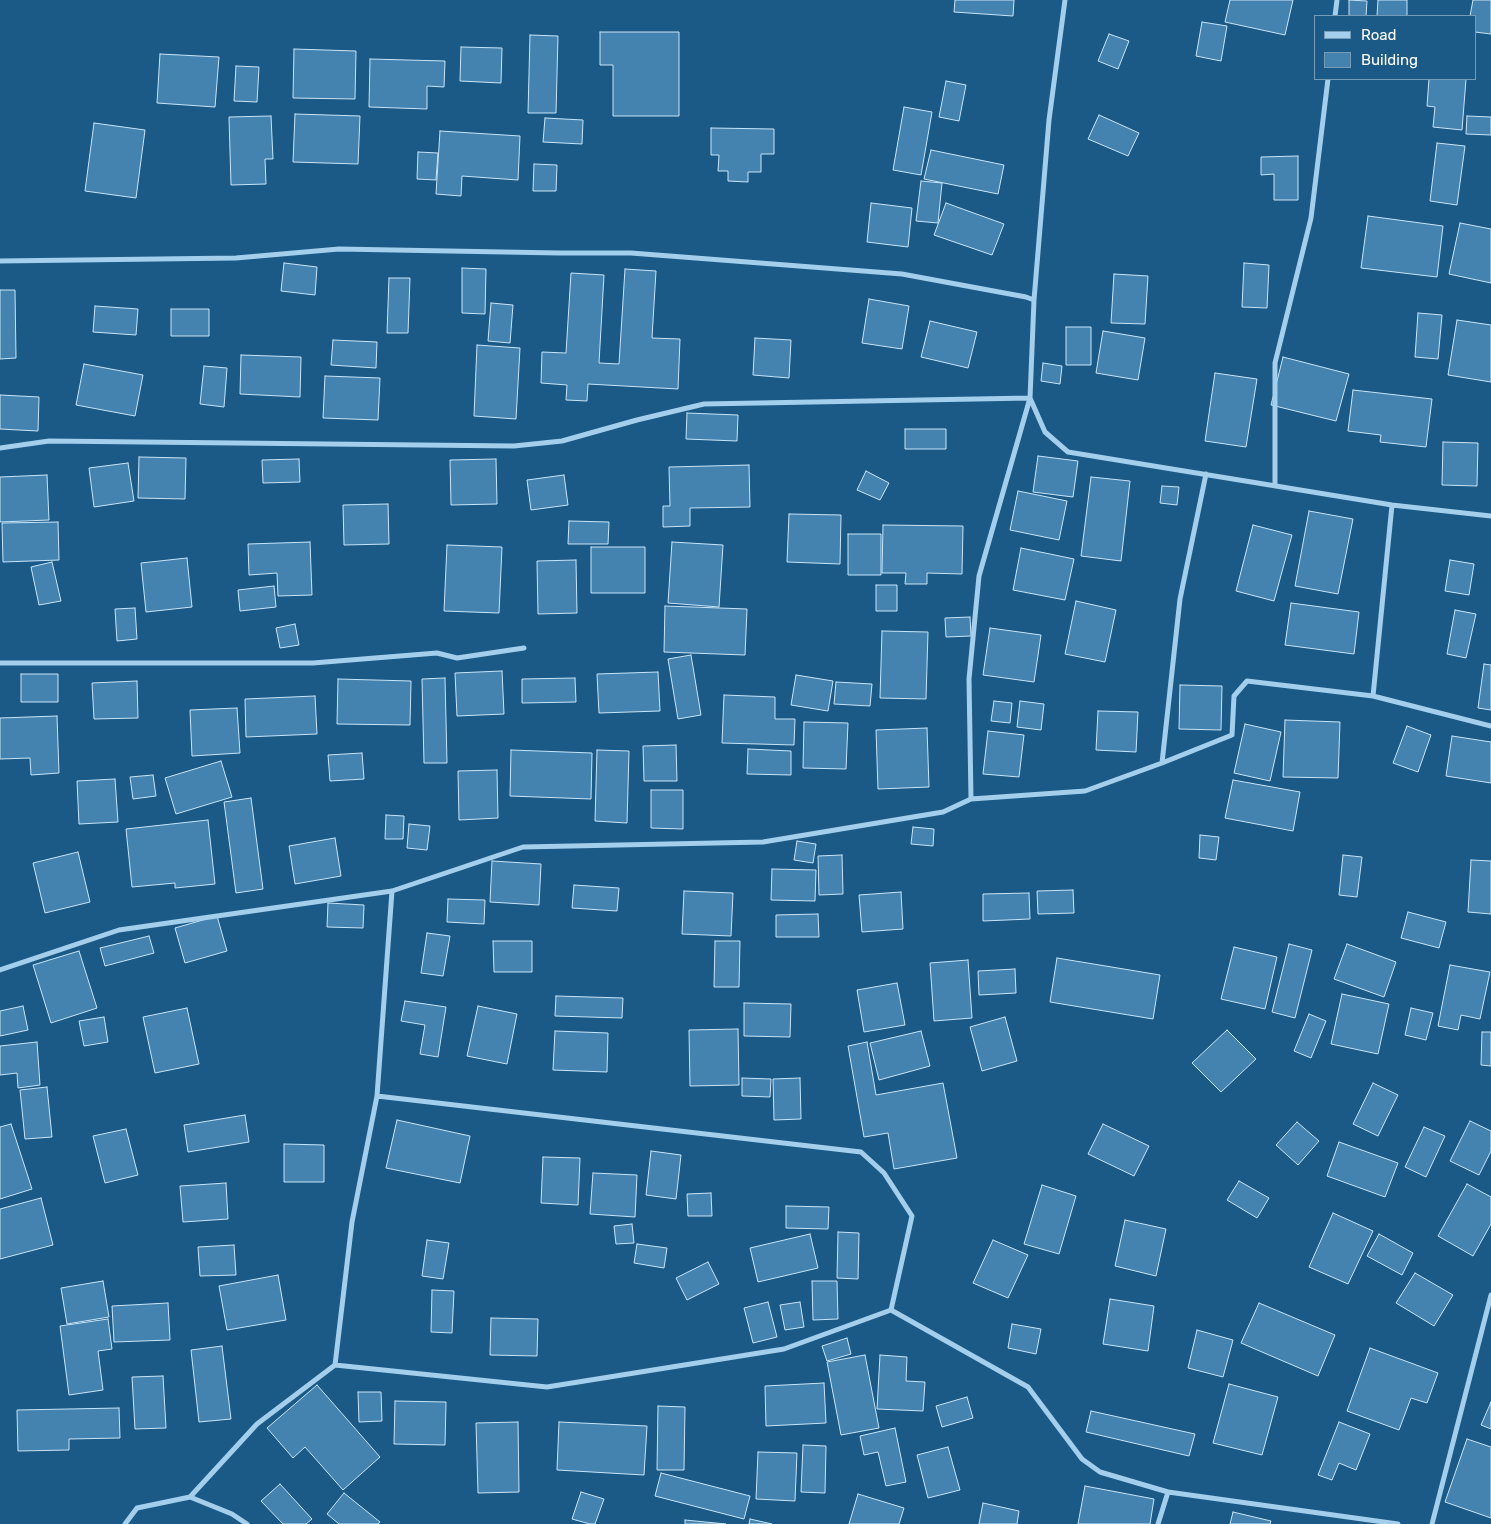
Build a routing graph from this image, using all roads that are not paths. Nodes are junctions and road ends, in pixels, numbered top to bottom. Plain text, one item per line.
1 (1065, 0) edge
2 (1337, 0) edge
3 (1335, 15) edge
4 (1328, 80) edge
5 (0, 261) edge
6 (1034, 300) junction
7 (1030, 398) junction
8 (0, 448) edge
9 (1206, 474) junction
10 (1275, 486) junction
11 (1392, 505) junction
12 (1491, 516) edge
13 (524, 648) dead end
14 (0, 663) edge
15 (1373, 696) junction
16 (1491, 726) edge
17 (1162, 763) junction
18 (972, 799) junction
19 (392, 891) junction
20 (0, 970) edge
21 (376, 1096) junction
22 (1491, 1295) edge
23 (891, 1310) junction
24 (335, 1365) junction
25 (1168, 1492) junction
26 (190, 1497) junction
27 (125, 1524) edge
28 (248, 1524) edge
29 (1158, 1524) edge
30 (1398, 1524) edge
31 (1432, 1524) edge

1 - 6 street
2 - 3 street
4 - 10 street
5 - 6 street
6 - 7 street
7 - 8 street
7 - 9 street
7 - 18 street
9 - 10 street
9 - 17 street
10 - 11 street
11 - 12 street
11 - 15 street
13 - 14 street
15 - 16 street
15 - 17 street
17 - 18 street
18 - 19 street
19 - 20 street
19 - 21 street
21 - 23 street
21 - 24 street
22 - 31 street
23 - 24 street
23 - 25 street
24 - 26 street
25 - 29 street
25 - 30 street
26 - 27 street
26 - 28 street

